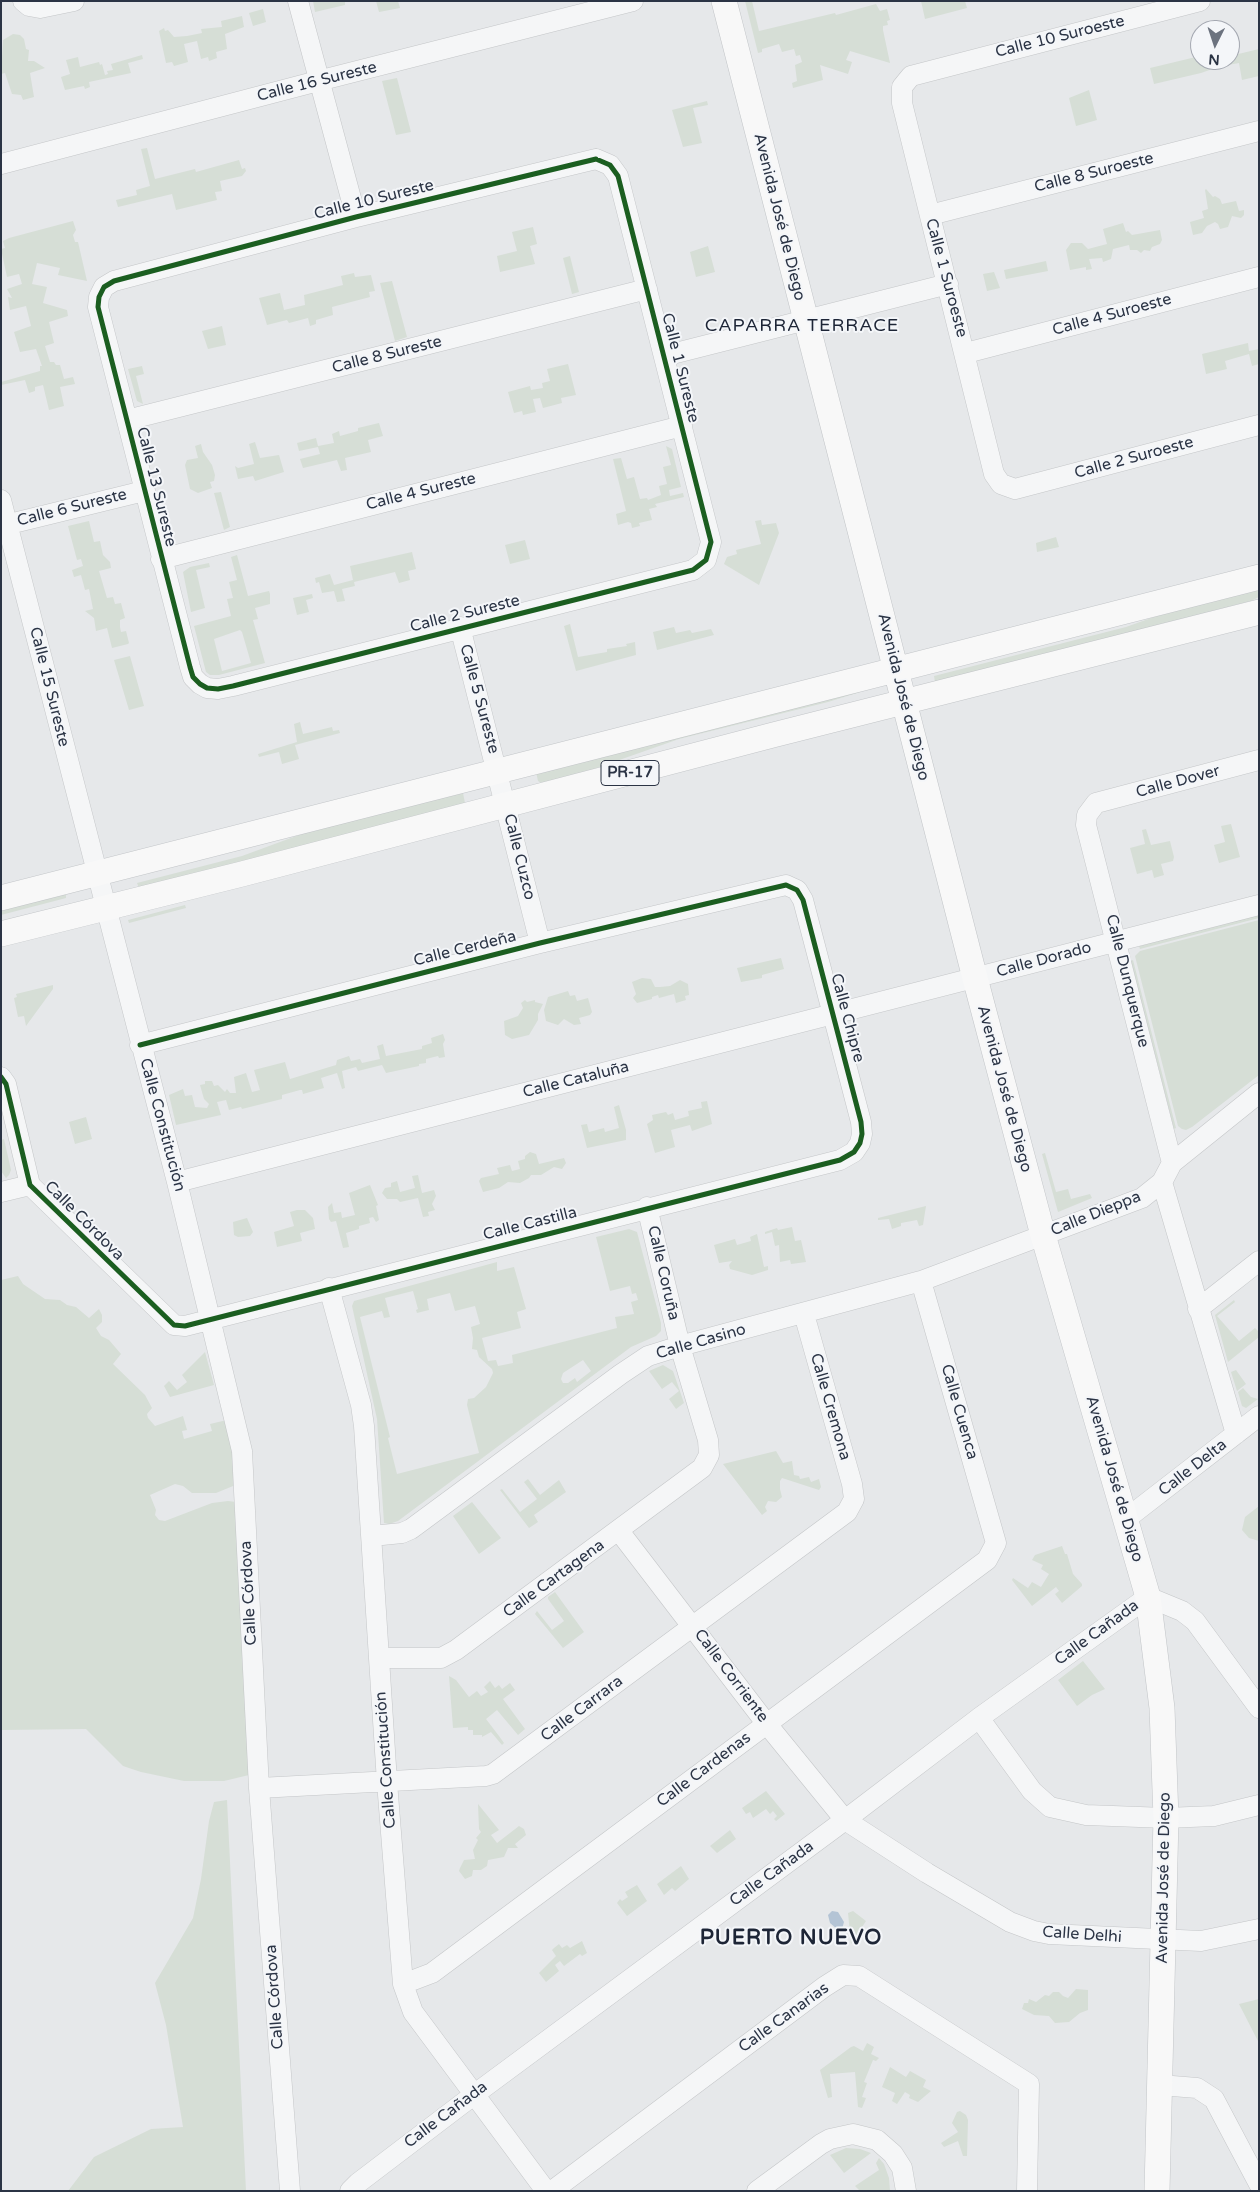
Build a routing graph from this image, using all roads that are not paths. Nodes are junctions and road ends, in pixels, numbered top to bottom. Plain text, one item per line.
1 (23, 1) edge
2 (74, 1) edge
3 (298, 1) edge
4 (634, 1) edge
5 (724, 1) edge
6 (1200, 1) edge
7 (1156, 7) edge
8 (921, 73) joint
9 (318, 81) junction
10 (1259, 131) edge
11 (1, 164) edge
12 (618, 176) joint
13 (930, 215) junction
14 (356, 217) junction
15 (130, 277) joint
16 (1259, 277) edge
17 (948, 284) junction
18 (647, 289) junction
19 (806, 320) junction
20 (966, 353) junction
21 (664, 356) junction
22 (127, 420) junction
23 (1259, 425) edge
24 (682, 426) junction
25 (1009, 487) joint
26 (144, 491) junction
27 (1, 500) edge
28 (4, 525) edge
29 (161, 559) junction
30 (702, 564) joint
31 (1259, 577) edge
32 (1259, 612) edge
33 (460, 628) junction
34 (897, 669) junction
35 (233, 686) joint
36 (904, 702) junction
37 (1259, 760) edge
38 (498, 771) junction
39 (1096, 803) joint
40 (507, 806) junction
41 (98, 873) junction
42 (797, 890) joint
43 (1, 898) edge
44 (1259, 904) edge
45 (106, 907) junction
46 (1, 934) edge
47 (1117, 941) junction
48 (540, 943) junction
49 (975, 978) junction
50 (833, 1014) junction
51 (140, 1045) junction
52 (1, 1077) edge
53 (1259, 1093) edge
54 (854, 1152) joint
55 (1172, 1163) junction
56 (177, 1182) junction
57 (1162, 1182) junction
58 (30, 1185) junction
59 (1, 1192) edge
60 (647, 1207) junction
61 (1043, 1235) junction
62 (1259, 1261) edge
63 (921, 1281) junction
64 (329, 1288) junction
65 (1198, 1309) junction
66 (804, 1314) junction
67 (211, 1318) junction
68 (680, 1346) junction
69 (1259, 1416) edge
70 (1236, 1434) junction
71 (709, 1455) joint
72 (854, 1499) joint
73 (1126, 1519) junction
74 (619, 1532) junction
75 (372, 1536) junction
76 (996, 1543) joint
77 (1148, 1597) junction
78 (692, 1625) junction
79 (380, 1658) junction
80 (1259, 1708) edge
81 (979, 1718) junction
82 (766, 1724) junction
83 (387, 1782) junction
84 (259, 1788) junction
85 (1259, 1805) edge
86 (1166, 1818) junction
87 (845, 1820) junction
88 (1259, 1929) edge
89 (1164, 1940) junction
90 (403, 1984) junction
91 (1160, 2085) junction
92 (475, 2094) junction
93 (1259, 2184) edge
94 (290, 2191) edge
95 (350, 2191) edge
96 (546, 2191) edge
97 (552, 2191) edge
98 (757, 2191) edge
99 (906, 2191) edge
100 (1028, 2191) edge
101 (1157, 2191) edge

1 - 2 street
3 - 9 street
4 - 9 street, Calle 16 Sureste
5 - 19 main road, Avenida José de Diego
6 - 7 street, Calle 10 Suroeste
7 - 8 street, Calle 10 Suroeste
8 - 13 street, Calle 1 Suroeste
9 - 11 street, Calle 16 Sureste
9 - 14 street
10 - 13 street, Calle 8 Suroeste
12 - 14 street, Calle 10 Sureste
12 - 18 street, Calle 1 Sureste
13 - 17 street, Calle 1 Suroeste
14 - 15 street, Calle 10 Sureste
15 - 22 street, Calle 13 Sureste
16 - 20 street, Calle 4 Suroeste
17 - 19 street
17 - 20 street, Calle 1 Suroeste
18 - 21 street, Calle 1 Sureste
18 - 22 street, Calle 8 Sureste
19 - 21 street
19 - 34 main road, Avenida José de Diego
20 - 25 street, Calle 1 Suroeste
21 - 24 street, Calle 1 Sureste
22 - 26 street, Calle 13 Sureste
23 - 25 street, Calle 2 Suroeste
24 - 29 street, Calle 4 Sureste
24 - 30 street, Calle 1 Sureste
26 - 28 street, Calle 6 Sureste
26 - 29 street, Calle 13 Sureste
27 - 28 street, Calle 15 Sureste
28 - 41 street, Calle 15 Sureste
29 - 35 street, Calle 13 Sureste
30 - 33 street, Calle 2 Sureste
31 - 34 main road, PR-17
32 - 36 main road, PR-17
33 - 35 street, Calle 2 Sureste
33 - 38 street, Calle 5 Sureste
34 - 36 main road, Avenida José de Diego
34 - 38 main road, PR-17
36 - 40 main road, PR-17
36 - 49 main road, Avenida José de Diego
37 - 39 street, Calle Dover
38 - 40 street, Calle Cuzco
38 - 41 main road, PR-17
39 - 47 street, Calle Dunquerque
40 - 45 main road, PR-17
40 - 48 street, Calle Cuzco
41 - 43 main road, PR-17
41 - 45 street, Calle Constitución
42 - 48 street, Calle Cerdeña
42 - 50 street, Calle Chipre
44 - 47 street, Calle Dorado
45 - 46 main road, PR-17
45 - 51 street, Calle Constitución
47 - 49 street, Calle Dorado
47 - 55 street, Calle Dunquerque
48 - 51 street, Calle Cerdeña
49 - 50 street, Calle Cataluña
49 - 61 main road, Avenida José de Diego
50 - 54 street, Calle Chipre
50 - 56 street, Calle Cataluña
51 - 56 street, Calle Constitución
52 - 58 street, Calle Córdova
53 - 55 street, Calle Dieppa
54 - 60 street, Calle Castilla
55 - 57 street, Calle Dieppa
56 - 67 street, Calle Constitución
57 - 61 street, Calle Dieppa
57 - 65 street
58 - 59 street
58 - 67 street, Calle Córdova
60 - 64 street, Calle Castilla
60 - 68 street, Calle Coruña
61 - 63 street, Calle Casino
61 - 73 main road, Avenida José de Diego
62 - 65 street
63 - 66 street, Calle Casino
63 - 76 street, Calle Cuenca
64 - 67 street, Calle Castilla
64 - 75 street, Calle Constitución
65 - 70 street
66 - 68 street, Calle Casino
66 - 72 street, Calle Cremona
67 - 84 street, Calle Córdova
68 - 71 street, Calle Coruña
68 - 75 street, Calle Casino
69 - 70 street, Calle Delta
70 - 73 street, Calle Delta
71 - 74 street, Calle Cartagena
72 - 78 street, Calle Carrara
73 - 77 main road, Avenida José de Diego
74 - 78 street, Calle Corriente
74 - 79 street, Calle Cartagena
75 - 79 street, Calle Constitución
76 - 82 street, Calle Cardenas
77 - 80 street
77 - 81 street, Calle Cañada
77 - 86 main road, Avenida José de Diego
78 - 82 street, Calle Corriente
78 - 83 street, Calle Carrara
79 - 83 street, Calle Constitución
81 - 86 street
81 - 87 street, Calle Cañada
82 - 87 street, Calle Corriente
82 - 90 street, Calle Cardenas
83 - 84 street, Calle Carrara
83 - 90 street, Calle Constitución
84 - 94 street, Calle Córdova
85 - 86 street
86 - 89 main road, Avenida José de Diego
87 - 89 street, Calle Delhi
87 - 92 street, Calle Cañada
88 - 89 street, Calle Delhi
89 - 91 main road, Avenida José de Diego
90 - 92 street, Calle Constitución
91 - 93 street
91 - 101 main road, Avenida José de Diego
92 - 95 street, Calle Cañada
92 - 96 street, Calle Constitución
97 - 100 street, Calle Canarias
98 - 99 street

